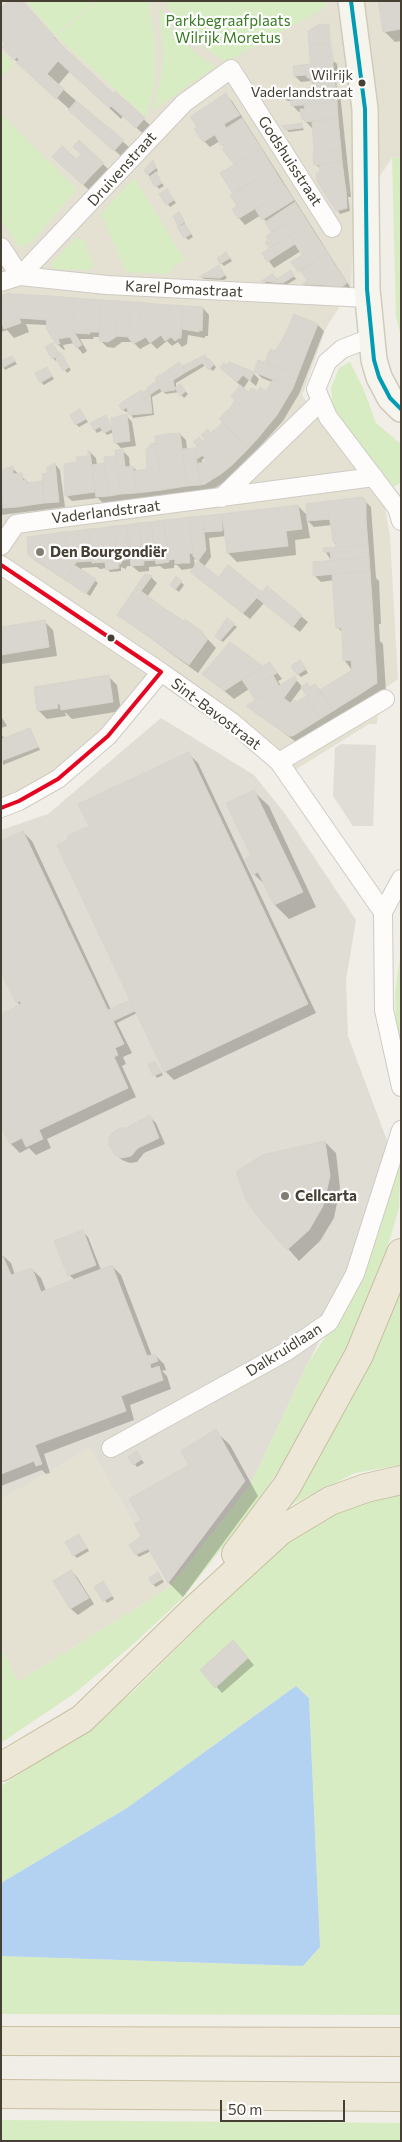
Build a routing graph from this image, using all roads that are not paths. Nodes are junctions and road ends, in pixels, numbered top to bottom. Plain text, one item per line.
1 (351, 1) edge
2 (231, 69) joint
3 (332, 228) dead end
4 (1, 247) edge
5 (20, 276) junction
6 (1, 282) edge
7 (368, 298) junction
8 (374, 337) junction
9 (401, 384) edge
10 (321, 401) junction
11 (401, 410) edge
12 (374, 477) junction
13 (221, 498) junction
14 (401, 521) edge
15 (1, 546) edge
16 (1, 565) edge
17 (161, 672) junction
18 (385, 699) dead end
19 (278, 762) junction
20 (1, 808) edge
21 (401, 879) edge
22 (383, 912) junction
23 (401, 1087) edge
24 (401, 1130) edge
25 (401, 1253) edge
26 (111, 1448) dead end
27 (401, 1480) edge
28 (195, 1609) junction
29 (1, 1767) edge
30 (1, 2042) edge
31 (401, 2042) edge
32 (1, 2094) edge
33 (401, 2097) edge

1 - 7 street
2 - 3 street, Godshuisstraat
2 - 5 street, Druivenstraat
4 - 5 street
5 - 6 street, Karel Pomastraat
5 - 7 street, Karel Pomastraat
7 - 8 street
8 - 9 street
8 - 10 street
8 - 11 street
10 - 12 street
10 - 13 street
12 - 13 street, Vaderlandstraat
12 - 14 street
13 - 15 street, Vaderlandstraat
16 - 17 street, Sint-Bavostraat
17 - 19 street, Sint-Bavostraat
17 - 20 street
18 - 19 street
19 - 22 street, Sint-Bavostraat
21 - 22 street
22 - 23 street
24 - 26 street, Dalkruidlaan
25 - 28 highway
27 - 28 highway
28 - 29 highway
30 - 31 highway
32 - 33 highway

